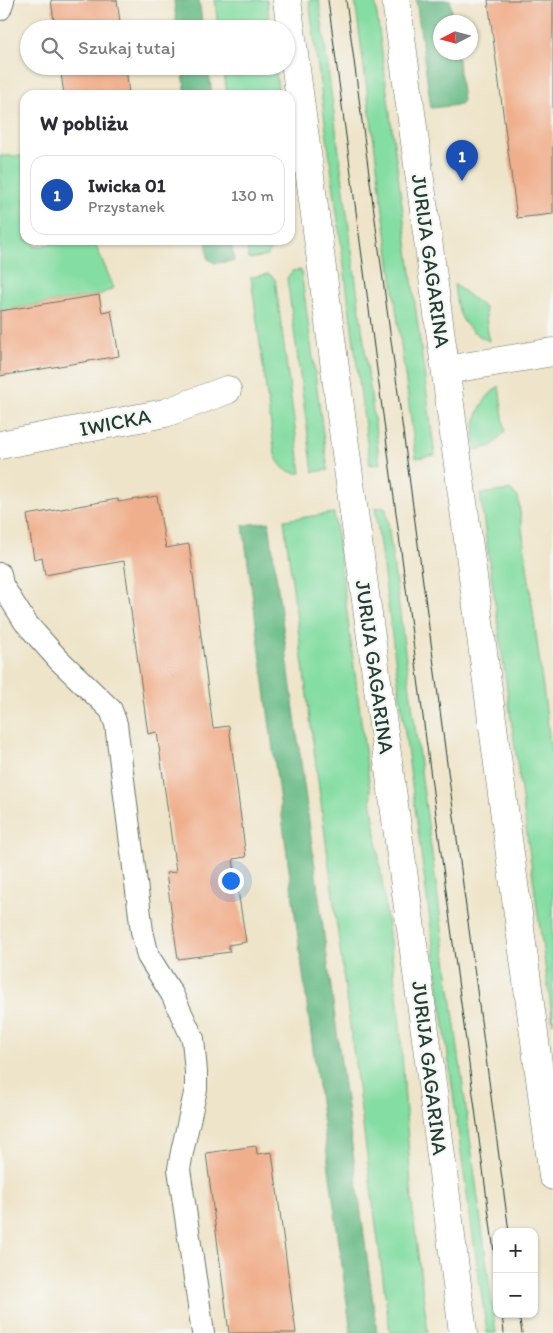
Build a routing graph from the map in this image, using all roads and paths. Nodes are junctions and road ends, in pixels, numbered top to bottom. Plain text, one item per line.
1 (3, 0) edge
2 (287, 0) edge
3 (396, 0) edge
4 (0, 9) edge
5 (290, 20) edge
6 (295, 61) edge
7 (553, 352) edge
8 (446, 370) junction
9 (227, 390) dead end
10 (0, 445) edge
11 (0, 574) edge
12 (553, 1176) edge
13 (203, 1333) edge
14 (463, 1333) edge

1 - 4 lane
2 - 5 main road, JURIJA GAGARINA
3 - 8 main road, JURIJA GAGARINA
6 - 14 main road, JURIJA GAGARINA
7 - 8 main road
8 - 12 main road, JURIJA GAGARINA
9 - 10 main road, IWICKA
11 - 13 lane

